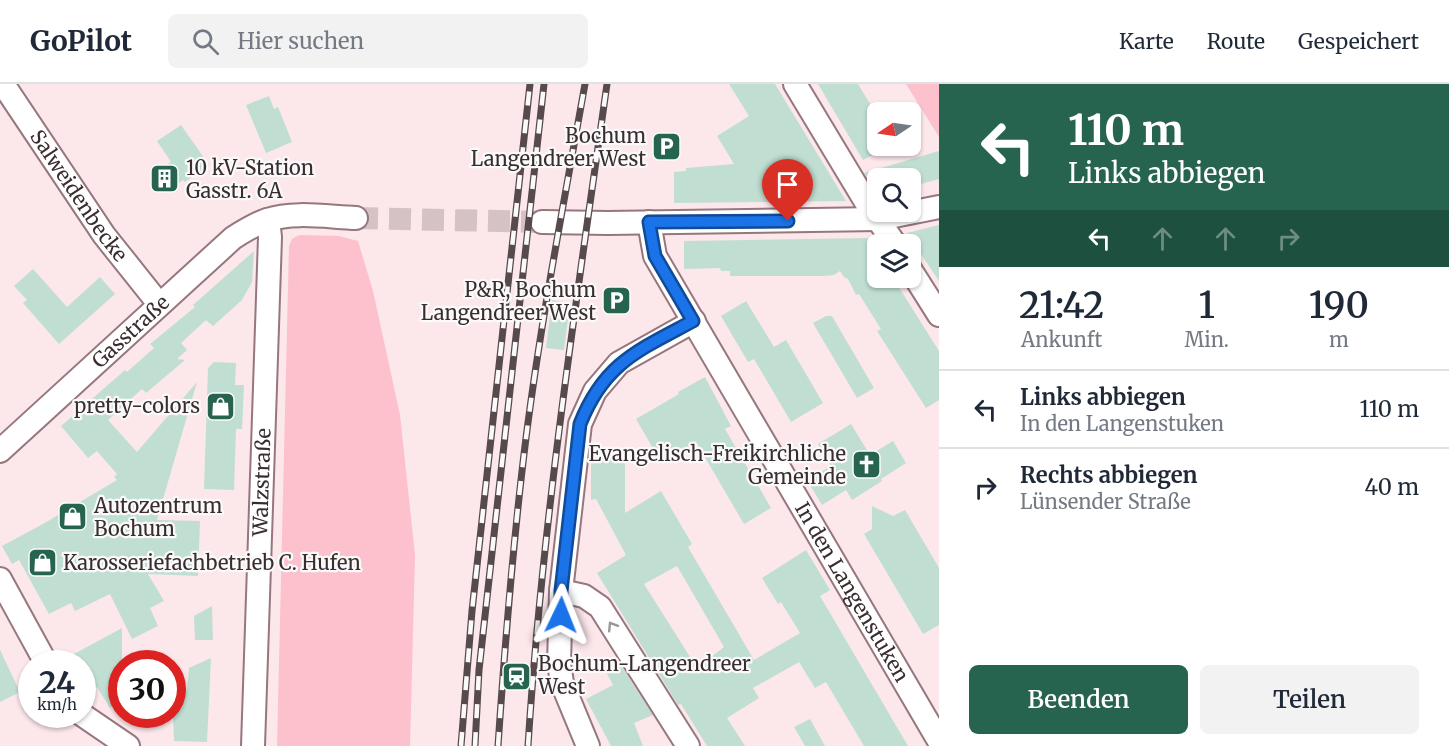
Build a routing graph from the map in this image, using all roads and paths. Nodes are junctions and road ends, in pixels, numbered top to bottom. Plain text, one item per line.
1 (3, 84) edge
2 (795, 84) edge
3 (867, 205) edge
4 (939, 207) edge
5 (921, 211) edge
6 (357, 218) tunnel mouth
7 (867, 219) edge
8 (268, 220) junction
9 (542, 222) tunnel mouth
10 (649, 222) junction
11 (921, 286) edge
12 (159, 304) junction
13 (939, 315) edge
14 (693, 321) junction
15 (0, 451) edge
16 (0, 579) edge
17 (561, 591) junction
18 (39, 650) edge
19 (96, 724) edge
20 (939, 741) edge
21 (128, 746) edge
22 (253, 746) edge
23 (588, 746) edge
24 (688, 746) edge

1 - 12 street, Salweidenbecke
2 - 3 street
4 - 5 street
6 - 8 street, Gasstraße
7 - 10 street
8 - 12 street, Gasstraße
8 - 22 street, Walzstraße
9 - 10 street
10 - 14 street, In den Langenstuken
11 - 13 street
12 - 15 street, Gasstraße
14 - 17 street
14 - 20 street, In den Langenstuken
16 - 18 street
17 - 23 street
24 -> 17 street
19 - 21 street

